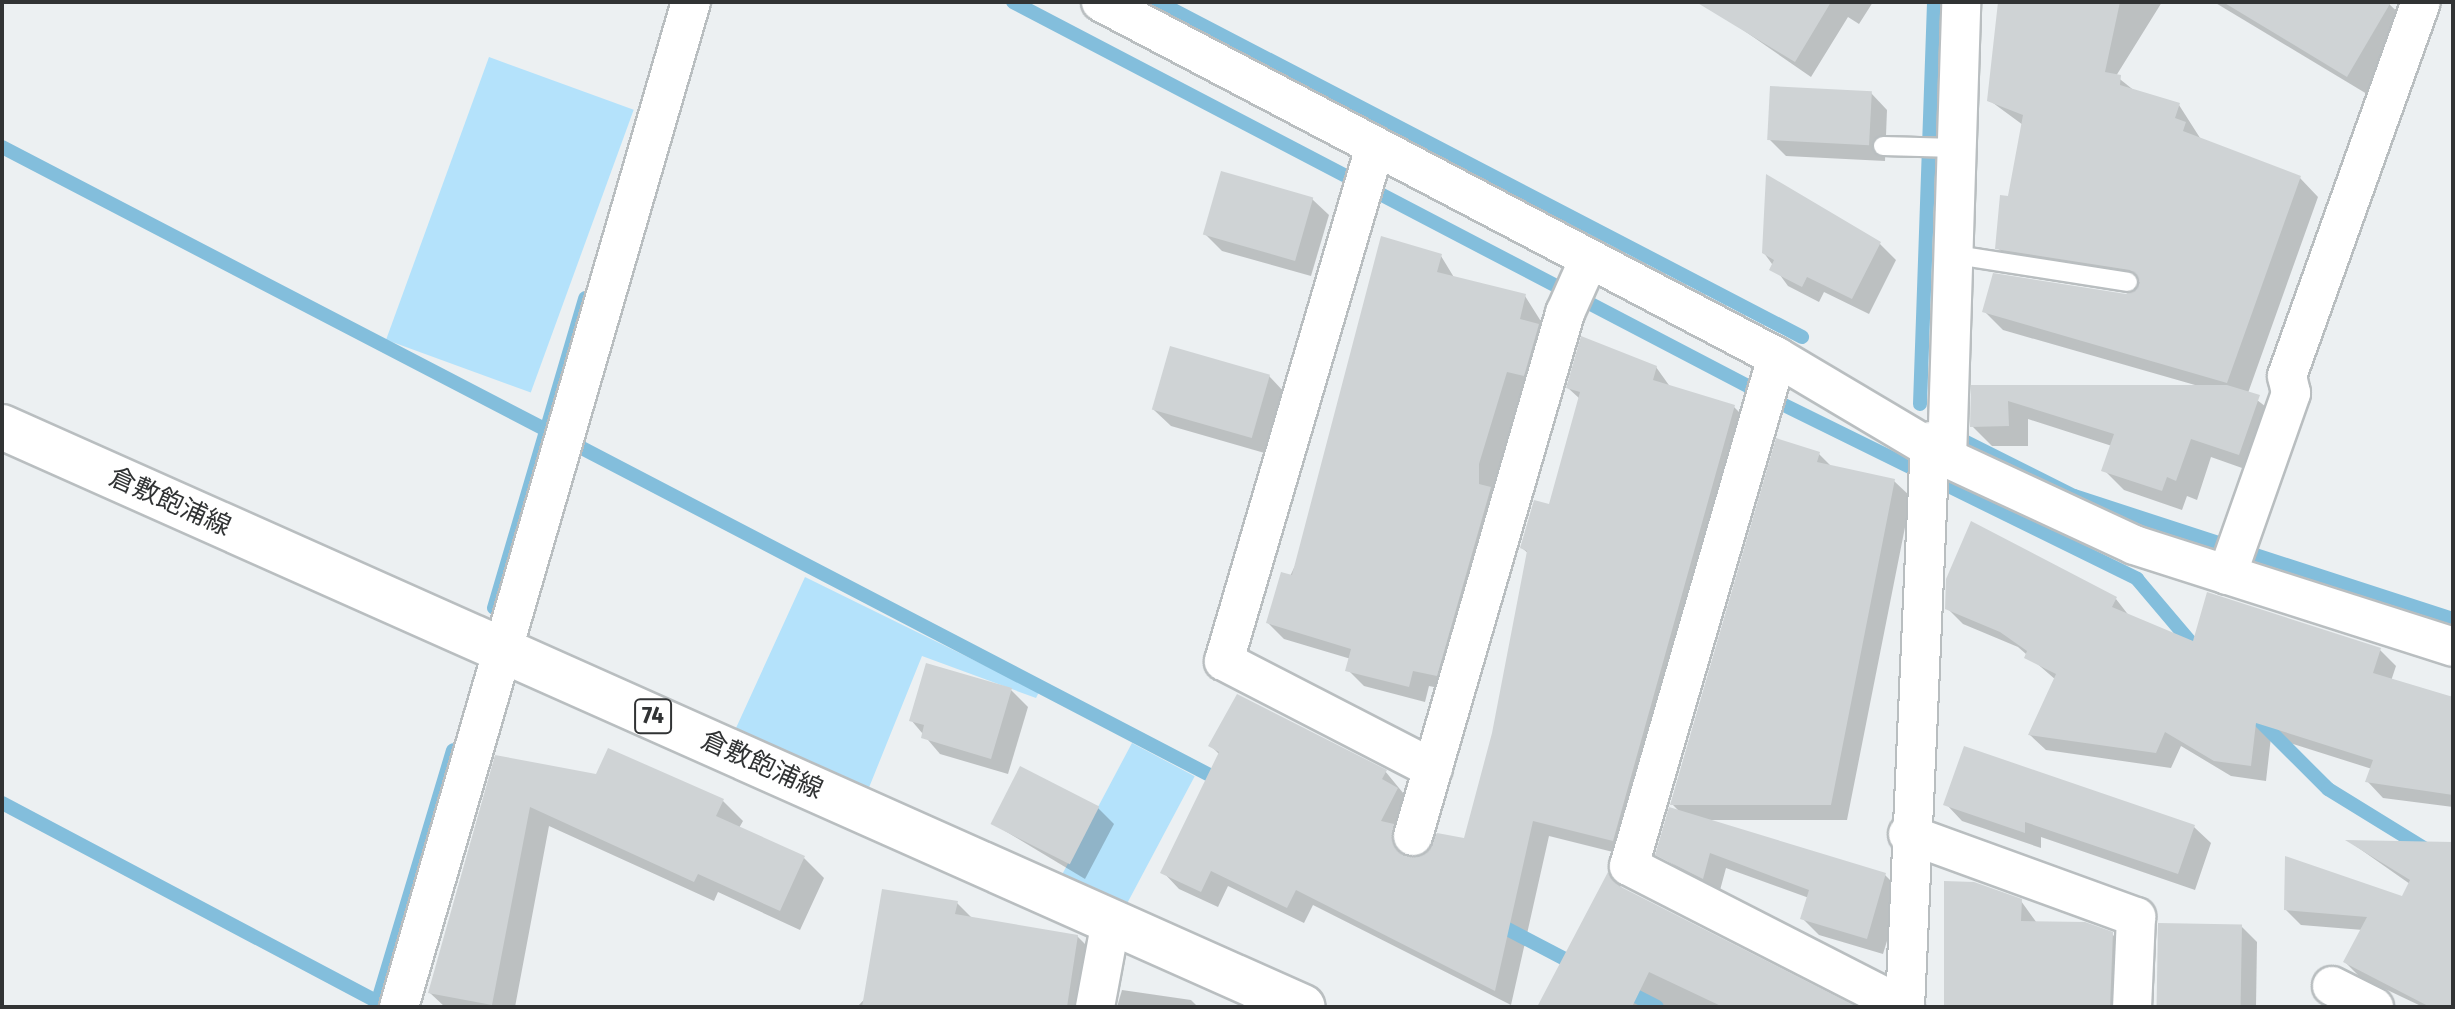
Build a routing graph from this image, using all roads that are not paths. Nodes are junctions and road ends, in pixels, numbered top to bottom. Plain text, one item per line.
1 (691, 2) edge
2 (1101, 2) edge
3 (1961, 2) edge
4 (2421, 2) edge
5 (1883, 146) dead end
6 (1948, 148) junction
7 (1365, 171) junction
8 (1950, 254) junction
9 (2128, 282) dead end
10 (1577, 285) junction
11 (1769, 383) junction
12 (2, 427) edge
13 (1933, 464) junction
14 (2232, 561) junction
15 (2453, 647) edge
16 (502, 649) junction
17 (1433, 769) junction
18 (1908, 834) junction
19 (1413, 836) dead end
20 (1111, 921) junction
21 (2332, 986) dead end
22 (400, 1004) edge
23 (1095, 1007) edge
24 (1303, 1007) edge
25 (1905, 1007) edge
26 (2132, 1007) edge
27 (2374, 1007) edge

1 - 16 street
2 - 7 street
3 - 6 street
4 - 14 street
5 - 6 lane
6 - 8 street
7 - 10 street
7 - 17 street
8 - 9 lane
8 - 13 street
10 - 11 street
10 - 17 street
11 - 13 street
11 - 25 street
12 - 16 main road, 倉敷飽浦線 / 74
13 - 14 street
13 - 18 street
14 - 15 street
16 - 20 main road, 倉敷飽浦線 / 74
16 - 22 street
17 - 19 street
18 - 25 street
18 - 26 street
20 - 23 street
20 - 24 main road, 倉敷飽浦線 / 74
21 - 27 street

